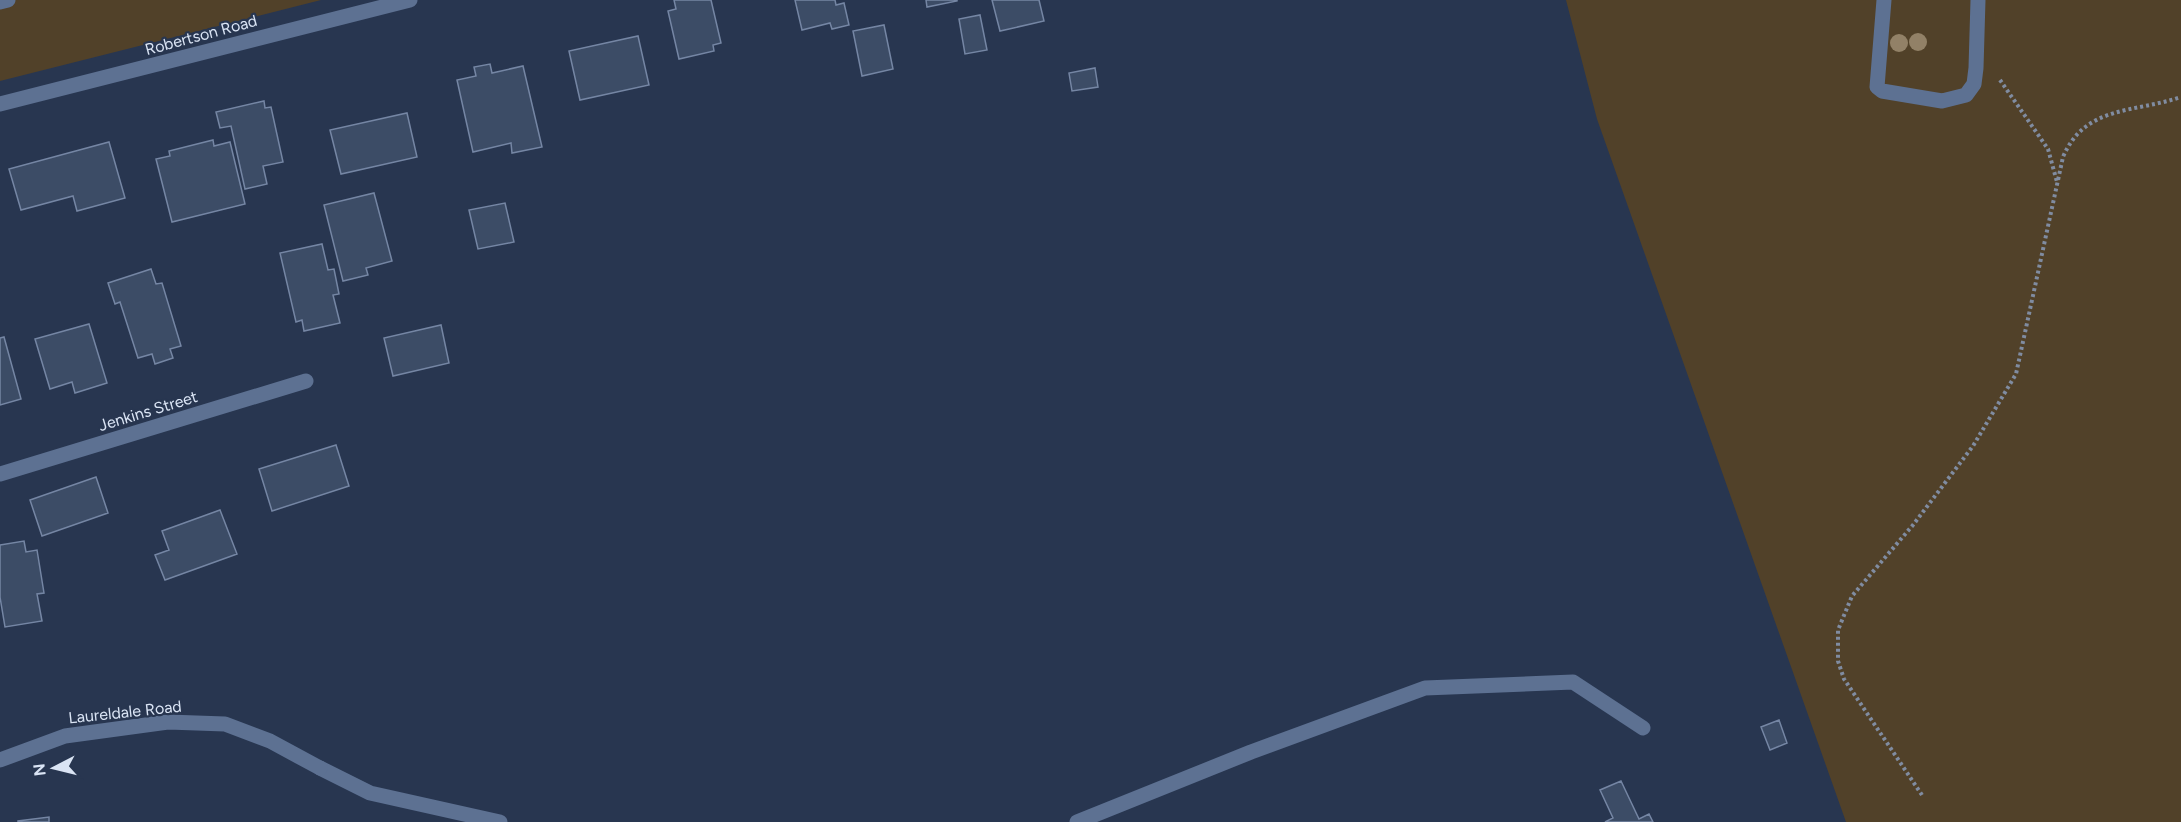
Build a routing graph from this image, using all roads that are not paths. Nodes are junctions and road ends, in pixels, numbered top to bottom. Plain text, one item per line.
1 (8, 0) edge
2 (410, 0) edge
3 (1884, 0) edge
4 (1978, 0) edge
5 (0, 2) edge
6 (0, 104) edge
7 (306, 381) dead end
8 (0, 474) edge
9 (1643, 728) dead end
10 (0, 760) edge
11 (500, 822) edge
12 (1077, 822) edge

1 - 5 street
2 - 6 street, Robertson Road
3 - 4 street
7 - 8 street, Jenkins Street
9 - 12 street
10 - 11 street, Laureldale Road

